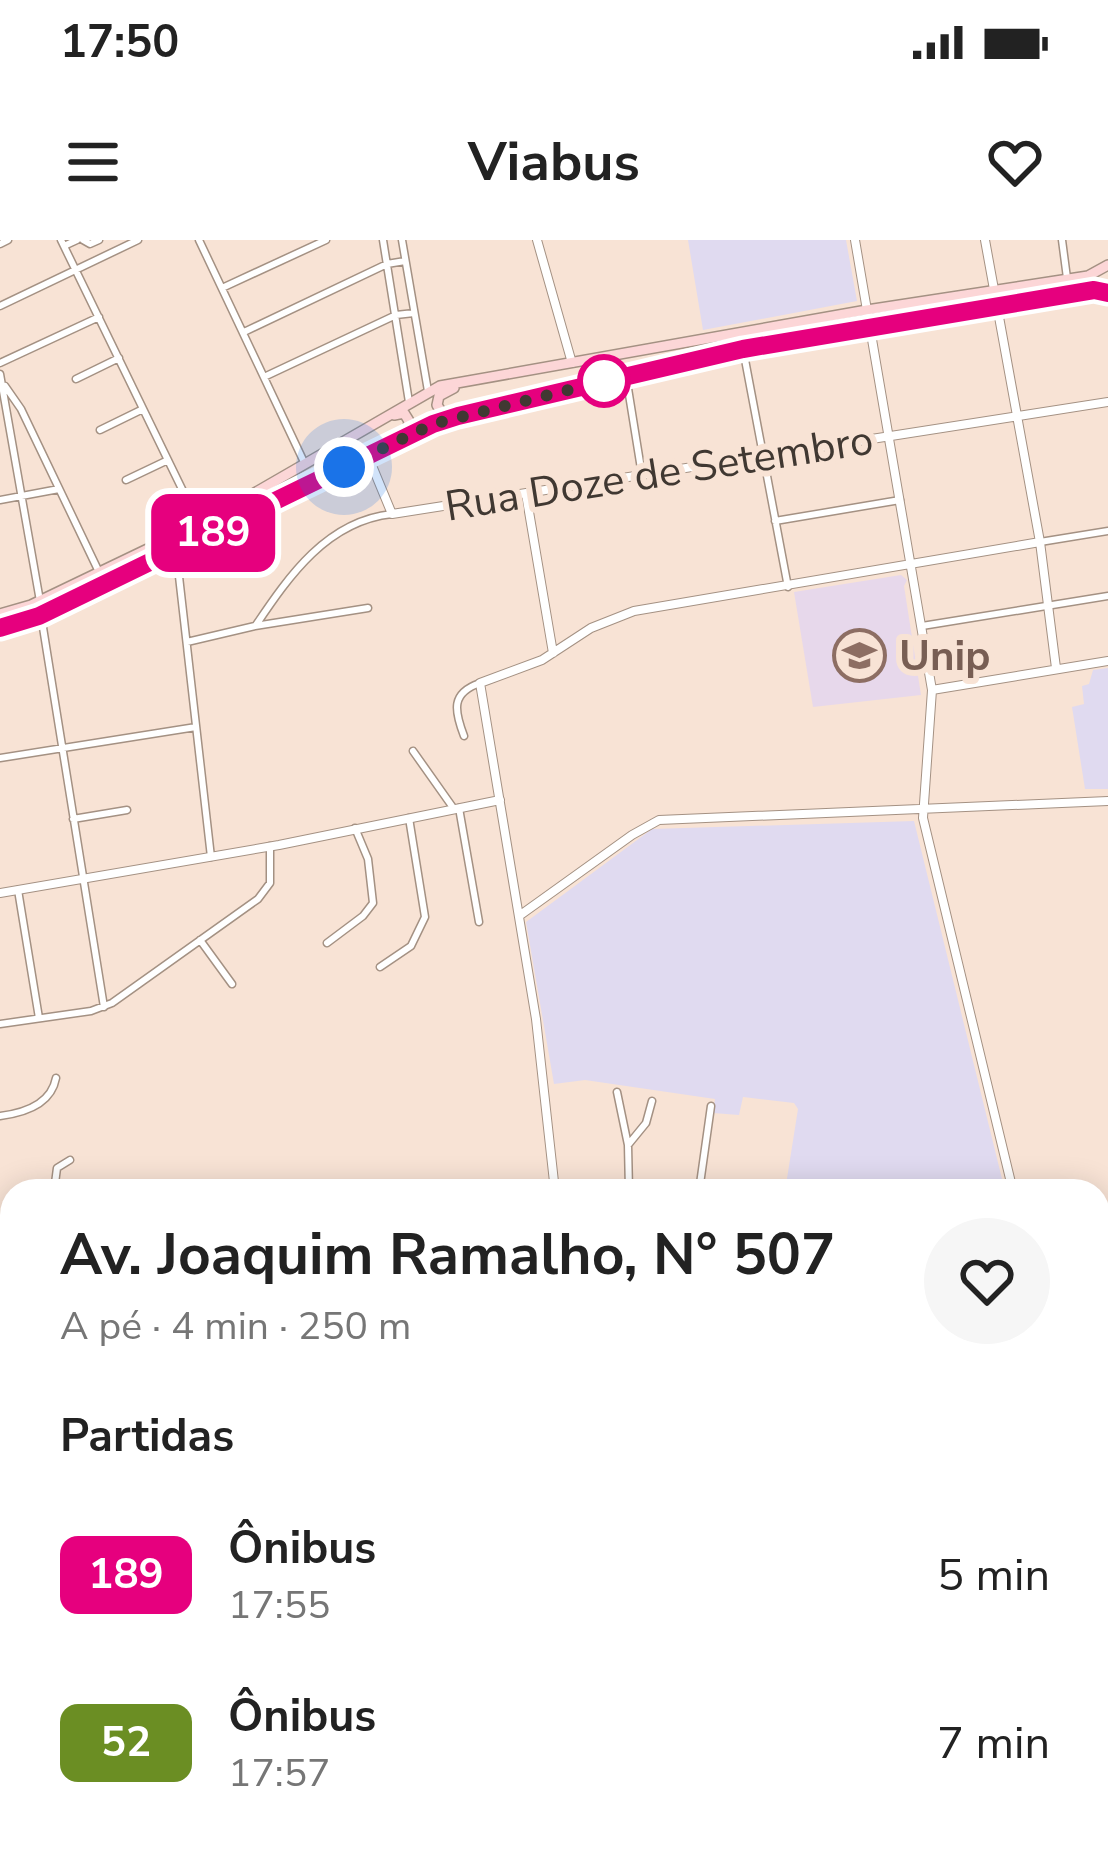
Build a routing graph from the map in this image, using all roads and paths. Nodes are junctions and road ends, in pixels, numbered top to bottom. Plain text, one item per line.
1 (80, 240) edge
2 (99, 240) edge
3 (138, 240) edge
4 (200, 240) edge
5 (326, 240) edge
6 (383, 240) edge
7 (402, 240) edge
8 (537, 240) edge
9 (855, 240) edge
10 (986, 240) edge
11 (1062, 240) edge
12 (63, 242) edge
13 (405, 261) junction
14 (387, 264) junction
15 (1108, 265) edge
16 (76, 271) junction
17 (1067, 280) junction
18 (222, 288) junction
19 (995, 292) junction
20 (1108, 293) edge
21 (0, 306) edge
22 (997, 306) junction
23 (867, 310) junction
24 (414, 313) junction
25 (396, 316) junction
26 (99, 317) junction
27 (870, 327) junction
28 (243, 332) junction
29 (743, 349) junction
30 (118, 358) junction
31 (592, 359) junction
32 (0, 363) edge
33 (572, 363) junction
34 (626, 376) junction
35 (264, 377) junction
36 (488, 378) junction
37 (1, 379) edge
38 (76, 379) dead end
39 (569, 388) junction
40 (428, 391) junction
41 (409, 401) junction
42 (1108, 402) edge
43 (143, 409) junction
44 (458, 416) junction
45 (382, 417) junction
46 (1018, 417) junction
47 (100, 430) dead end
48 (889, 436) junction
49 (373, 453) junction
50 (763, 455) junction
51 (168, 460) junction
52 (304, 462) junction
53 (642, 475) junction
54 (126, 480) dead end
55 (59, 489) junction
56 (526, 494) junction
57 (22, 497) junction
58 (0, 500) edge
59 (900, 500) junction
60 (392, 514) junction
61 (775, 521) junction
62 (199, 524) junction
63 (1108, 531) edge
64 (1040, 542) junction
65 (176, 550) junction
66 (911, 565) junction
67 (99, 572) junction
68 (788, 587) junction
69 (1108, 596) edge
70 (40, 601) junction
71 (1048, 605) junction
72 (368, 608) dead end
73 (0, 614) edge
74 (41, 615) junction
75 (255, 626) junction
76 (921, 626) junction
77 (0, 628) edge
78 (187, 642) junction
79 (553, 653) junction
80 (1108, 661) edge
81 (1056, 668) junction
82 (480, 683) junction
83 (932, 690) junction
84 (196, 727) junction
85 (464, 736) dead end
86 (62, 747) junction
87 (413, 751) dead end
88 (0, 758) edge
89 (500, 800) junction
90 (1108, 801) edge
91 (456, 809) junction
92 (923, 809) junction
93 (127, 810) dead end
94 (409, 818) junction
95 (73, 819) junction
96 (355, 828) junction
97 (270, 846) junction
98 (211, 857) junction
99 (83, 878) junction
100 (19, 890) junction
101 (0, 893) edge
102 (519, 916) junction
103 (479, 922) dead end
104 (200, 940) junction
105 (327, 943) dead end
106 (380, 968) dead end
107 (232, 984) dead end
108 (104, 1007) junction
109 (39, 1018) junction
110 (0, 1024) edge
111 (56, 1078) dead end
112 (617, 1092) dead end
113 (652, 1101) dead end
114 (710, 1106) dead end
115 (0, 1116) edge
116 (628, 1145) junction
117 (70, 1160) dead end
118 (56, 1179) edge
119 (554, 1179) edge
120 (629, 1179) edge
121 (701, 1179) edge
122 (1010, 1179) edge

1 - 2 street
1 - 12 street
3 - 16 street
4 - 18 street
5 - 18 street
6 - 14 street
7 - 13 street
8 - 33 street
9 - 23 street
10 - 19 street
11 - 17 street
12 - 16 street
13 - 14 street
13 - 24 street
14 - 25 street
14 - 28 street
15 - 17 main road
16 - 21 street
16 - 26 street
17 - 19 main road
18 - 28 street
19 - 22 street
19 - 23 main road
20 - 22 main road
22 - 27 main road
22 - 46 street
23 - 27 street
23 - 31 main road
24 - 25 street
24 - 40 street
25 - 35 street
25 - 41 street
26 - 30 street
26 - 32 street
27 - 29 main road
27 - 48 street
28 - 35 street
29 - 34 main road
29 - 50 street
30 - 38 street
30 - 43 street
31 - 33 main road
31 - 39 main road
33 - 36 main road
34 - 39 main road
34 - 53 street
35 - 52 street
36 - 40 main road
36 - 44 main road
37 - 55 street
37 - 57 street
39 - 44 main road
40 - 41 main road
41 - 45 main road
42 - 46 street, Rua Doze de Setembro
43 - 47 street
43 - 51 street
44 - 49 main road
45 - 49 main road
45 - 52 main road
46 - 48 street, Rua Doze de Setembro
46 - 64 street
48 - 50 street, Rua Doze de Setembro
48 - 59 street
49 - 60 street
49 - 65 main road
50 - 53 street, Rua Doze de Setembro
50 - 61 street
51 - 54 street
51 - 62 street
52 - 62 main road
53 - 56 street, Rua Doze de Setembro
55 - 57 street
55 - 67 street
56 - 60 street, Rua Doze de Setembro
56 - 79 street
57 - 58 street
57 - 70 street
59 - 61 street
59 - 66 street
60 - 75 street, Rua Doze de Setembro
61 - 68 street
62 - 67 main road
63 - 64 street
64 - 66 street
64 - 71 street
65 - 74 main road
65 - 78 street
66 - 68 street
66 - 76 street
67 - 70 main road
68 - 79 street
69 - 71 street
70 - 73 main road
71 - 76 street
71 - 81 street
72 - 75 street
74 - 77 main road
74 - 86 street
75 - 78 street
76 - 83 street
78 - 84 street
79 - 82 street
80 - 81 street
81 - 83 street
82 - 85 street
82 - 89 street
83 - 92 street
84 - 86 street
84 - 98 street
86 - 88 street
86 - 95 street
87 - 91 street
89 - 91 street
89 - 102 street
90 - 92 street
91 - 94 street
91 - 103 street
92 - 102 street
92 - 122 street
93 - 95 street
94 - 96 street
94 - 106 street
95 - 99 street
96 - 97 street
96 - 105 street
97 - 98 street
97 - 104 street
98 - 99 street
99 - 100 street
99 - 108 street
100 - 101 street
100 - 109 street
102 - 119 street
104 - 107 street
104 - 108 street
108 - 109 street
109 - 110 street
111 - 115 street
112 - 116 street
113 - 116 street
114 - 121 street
116 - 120 street
117 - 118 street

